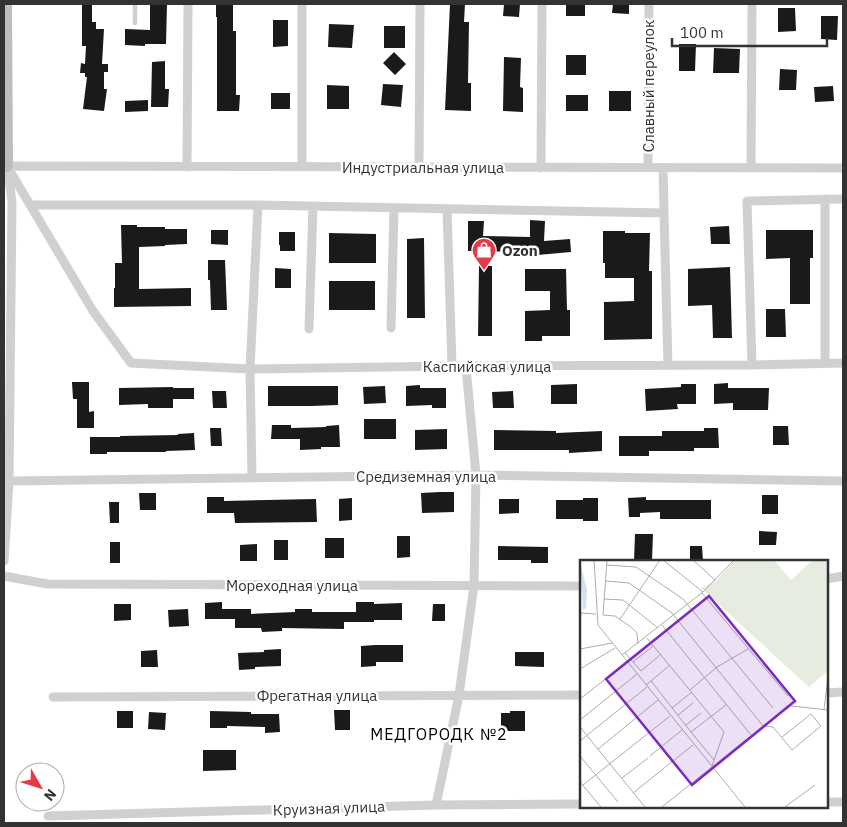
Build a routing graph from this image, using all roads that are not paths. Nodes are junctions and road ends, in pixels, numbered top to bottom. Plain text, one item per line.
1 (135, 4) edge
2 (188, 4) edge
3 (302, 4) edge
4 (420, 4) edge
5 (542, 4) edge
6 (649, 4) edge
7 (752, 4) edge
8 (7, 9) edge
9 (135, 23) dead end
10 (7, 166) edge
11 (187, 167) junction
12 (302, 167) junction
13 (419, 167) junction
14 (541, 168) junction
15 (648, 168) junction
16 (663, 168) junction
17 (751, 168) junction
18 (843, 168) edge
19 (825, 199) junction
20 (843, 199) edge
21 (30, 205) junction
22 (258, 205) junction
23 (313, 206) junction
24 (394, 208) junction
25 (447, 209) junction
26 (664, 213) junction
27 (391, 328) dead end
28 (309, 329) dead end
29 (843, 362) edge
30 (825, 363) junction
31 (668, 365) junction
32 (752, 365) junction
33 (452, 366) junction
34 (466, 366) junction
35 (250, 369) junction
36 (476, 475) junction
37 (252, 478) junction
38 (9, 481) junction
39 (843, 481) edge
40 (4, 561) edge
41 (4, 576) edge
42 (843, 576) edge
43 (827, 579) edge
44 (474, 585) junction
45 (580, 586) edge
46 (843, 692) edge
47 (827, 693) edge
48 (459, 694) junction
49 (580, 694) edge
50 (53, 697) dead end
51 (827, 802) edge
52 (843, 802) edge
53 (580, 804) edge
54 (436, 805) junction
55 (48, 816) dead end

1 - 9 lane
2 - 11 street
3 - 12 street
4 - 13 street
5 - 14 street
6 - 15 street, Славный переулок
7 - 17 street
8 - 10 street
10 - 11 street, Индустриальная улица
10 - 21 street
10 - 38 street
11 - 12 street, Индустриальная улица
12 - 13 street, Индустриальная улица
13 - 14 street, Индустриальная улица
14 - 15 street, Индустриальная улица
15 - 16 street, Индустриальная улица
16 - 17 street, Индустриальная улица
16 - 26 street
17 - 18 street, Индустриальная улица
19 - 20 street
19 - 30 street
19 - 32 street
21 - 22 street
21 - 35 street, Каспийская улица
22 - 23 street
22 - 35 street
23 - 24 street
23 - 28 street
24 - 25 street
24 - 27 street
25 - 26 street
25 - 33 street
26 - 31 street
29 - 30 street, Каспийская улица
30 - 32 street, Каспийская улица
31 - 32 street, Каспийская улица
31 - 34 street, Каспийская улица
33 - 34 street, Каспийская улица
33 - 35 street, Каспийская улица
34 - 36 street
35 - 37 street
36 - 37 street, Средиземная улица
36 - 39 street, Средиземная улица
36 - 44 street
37 - 38 street, Средиземная улица
38 - 40 street
41 - 44 street, Мореходная улица
42 - 43 street
44 - 45 street, Мореходная улица
44 - 48 street
46 - 47 street
48 - 49 street, Фрегатная улица
48 - 50 street, Фрегатная улица
48 - 54 street
51 - 52 street
53 - 54 street, Круизная улица
54 - 55 street, Круизная улица

